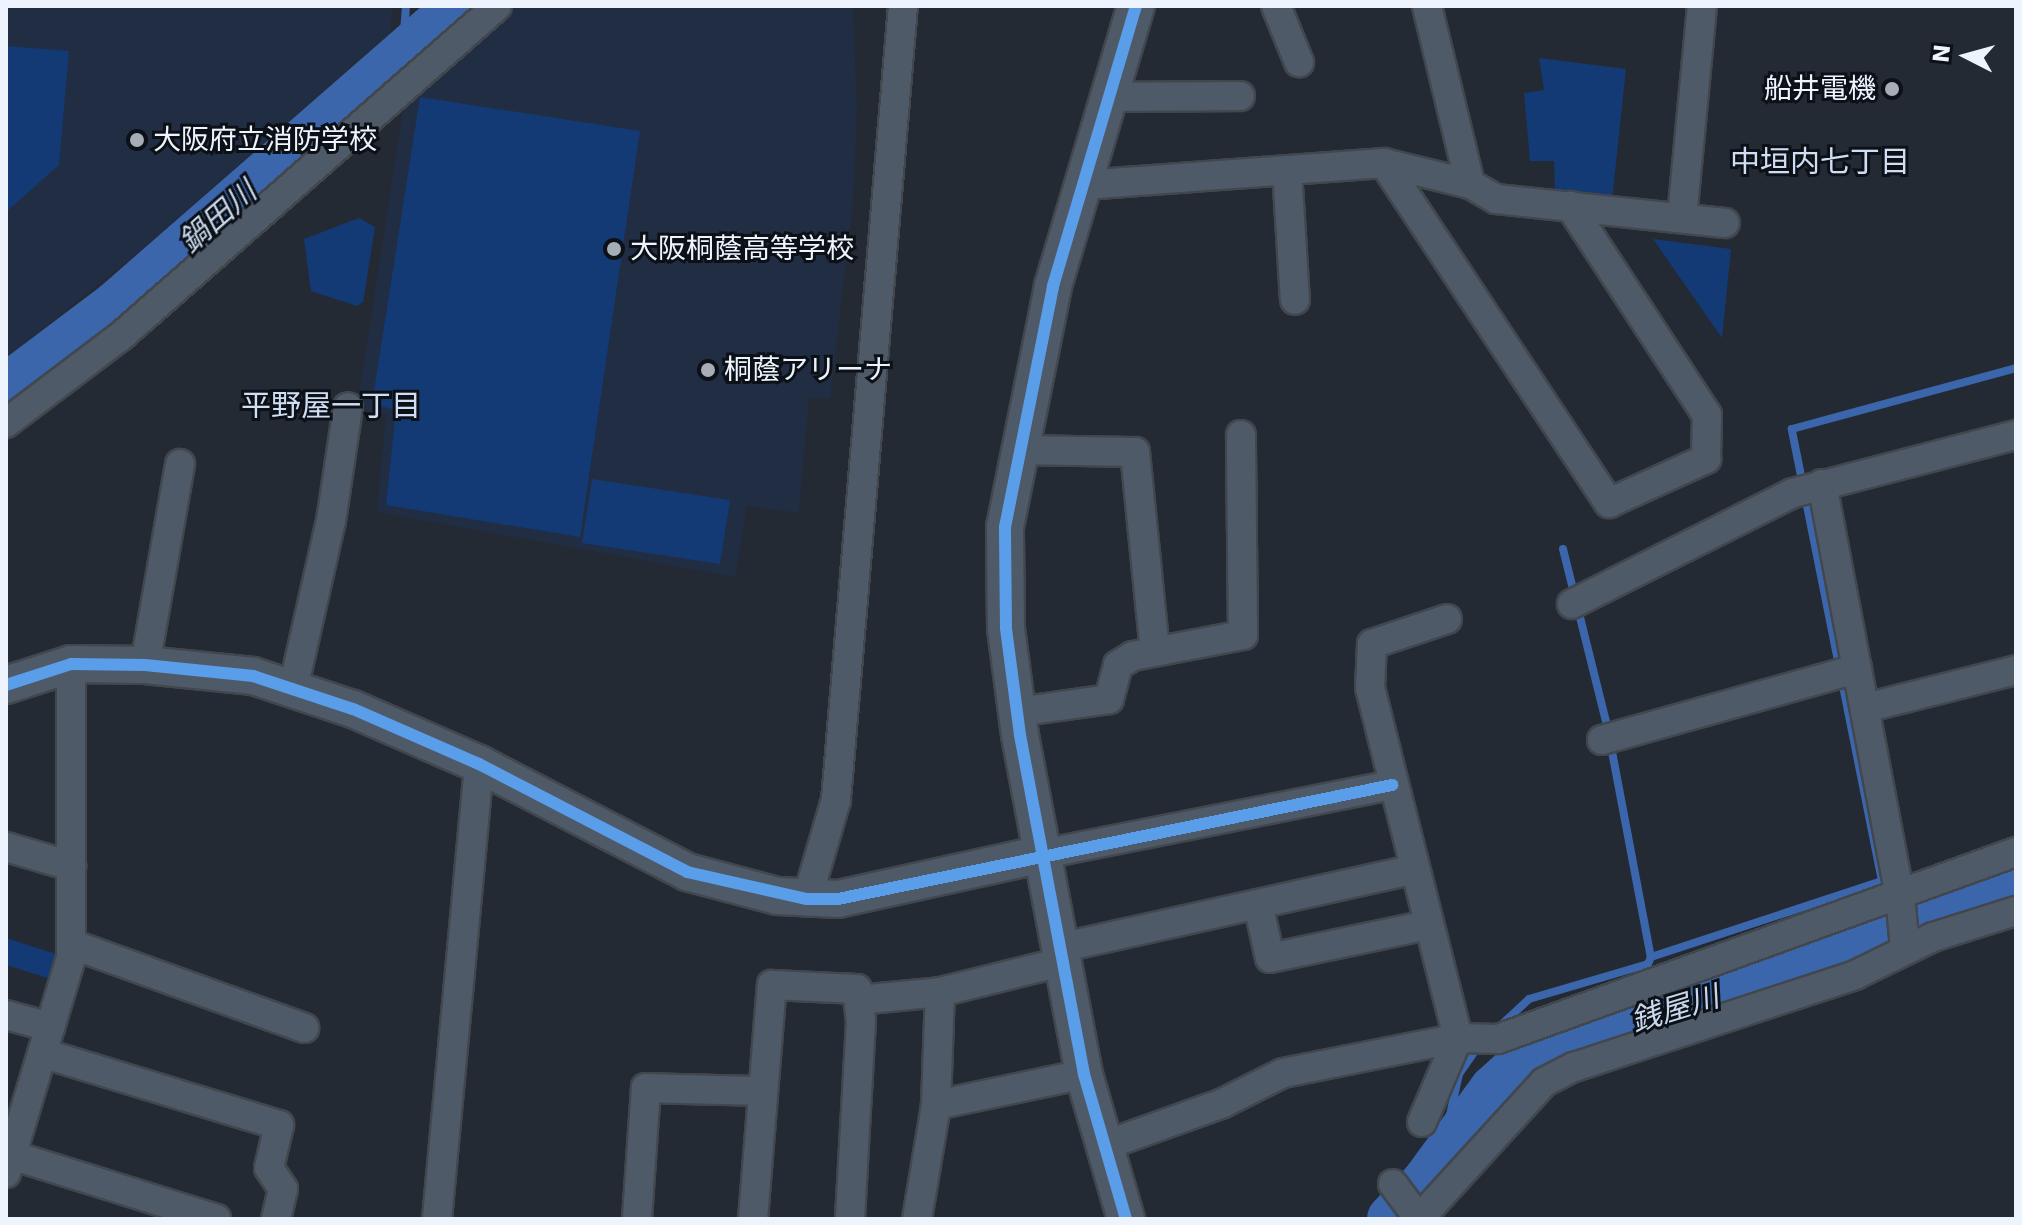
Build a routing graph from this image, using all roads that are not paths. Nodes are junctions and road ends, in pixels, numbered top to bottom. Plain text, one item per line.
1 (497, 6) edge
2 (903, 6) edge
3 (1136, 6) edge
4 (1276, 6) edge
5 (1427, 6) edge
6 (1702, 6) edge
7 (1299, 62) dead end
8 (1240, 96) dead end
9 (1106, 97) junction
10 (1384, 163) junction
11 (1287, 170) junction
12 (1470, 184) junction
13 (1084, 185) junction
14 (1570, 206) junction
15 (1682, 218) junction
16 (1725, 223) dead end
17 (1295, 300) dead end
18 (348, 407) dead end
19 (6, 423) edge
20 (1241, 435) dead end
21 (2016, 435) edge
22 (1018, 450) junction
23 (180, 464) dead end
24 (1809, 488) junction
25 (1578, 599) dead end
26 (1447, 619) dead end
27 (1155, 651) junction
28 (71, 664) junction
29 (145, 665) junction
30 (2016, 670) edge
31 (1846, 672) junction
32 (6, 685) edge
33 (293, 689) junction
34 (1865, 708) junction
35 (1017, 712) junction
36 (1609, 738) dead end
37 (479, 764) junction
38 (1392, 785) junction
39 (6, 847) edge
40 (2016, 852) edge
41 (1043, 854) junction
42 (71, 866) junction
43 (1414, 869) junction
44 (1900, 895) junction
45 (807, 899) junction
46 (1258, 904) junction
47 (2016, 911) edge
48 (1428, 925) junction
49 (71, 944) junction
50 (1905, 949) junction
51 (1060, 955) junction
52 (940, 992) junction
53 (859, 1000) junction
54 (6, 1015) edge
55 (304, 1028) dead end
56 (1477, 1038) junction
57 (46, 1040) junction
58 (1084, 1074) junction
59 (761, 1091) junction
60 (936, 1105) junction
61 (1422, 1122) dead end
62 (1106, 1145) junction
63 (9, 1154) edge
64 (1393, 1184) dead end
65 (216, 1219) edge
66 (276, 1219) edge
67 (437, 1219) edge
68 (637, 1219) edge
69 (753, 1219) edge
70 (850, 1219) edge
71 (917, 1219) edge
72 (1126, 1219) edge
73 (1419, 1219) edge

1 - 19 street
2 - 45 street
3 - 9 street
4 - 7 street
5 - 12 street
6 - 15 street
8 - 9 street
9 - 13 street
10 - 11 street
10 - 12 street
10 - 14 street
11 - 13 street
11 - 17 street
12 - 14 street
13 - 22 street
14 - 15 street
15 - 16 street
18 - 33 street
20 - 27 street
21 - 24 street
22 - 27 street
22 - 35 street
23 - 29 street
24 - 25 street
24 - 31 street
26 - 38 street
27 - 35 street
28 - 29 street
28 - 32 street
28 - 42 street
29 - 33 street
30 - 34 street
31 - 34 street
31 - 36 street
33 - 37 street
34 - 44 street
35 - 41 street
37 - 45 street
37 - 67 street
38 - 41 street
38 - 43 street
39 - 42 street
40 - 44 street
41 - 45 street
41 - 51 street
42 - 49 street
43 - 46 street
43 - 48 street
44 - 50 street
44 - 56 street
46 - 48 street
46 - 51 street
47 - 50 street
48 - 56 street
49 - 55 street
49 - 57 street
50 - 73 street
51 - 52 street
51 - 58 street
52 - 53 street
52 - 60 street
53 - 59 street
53 - 70 street
54 - 57 street
56 - 61 street
56 - 62 street
57 - 63 street
57 - 66 street
58 - 60 street
58 - 62 street
59 - 68 street
59 - 69 street
60 - 71 street
62 - 72 street
63 - 65 street
64 - 73 street

